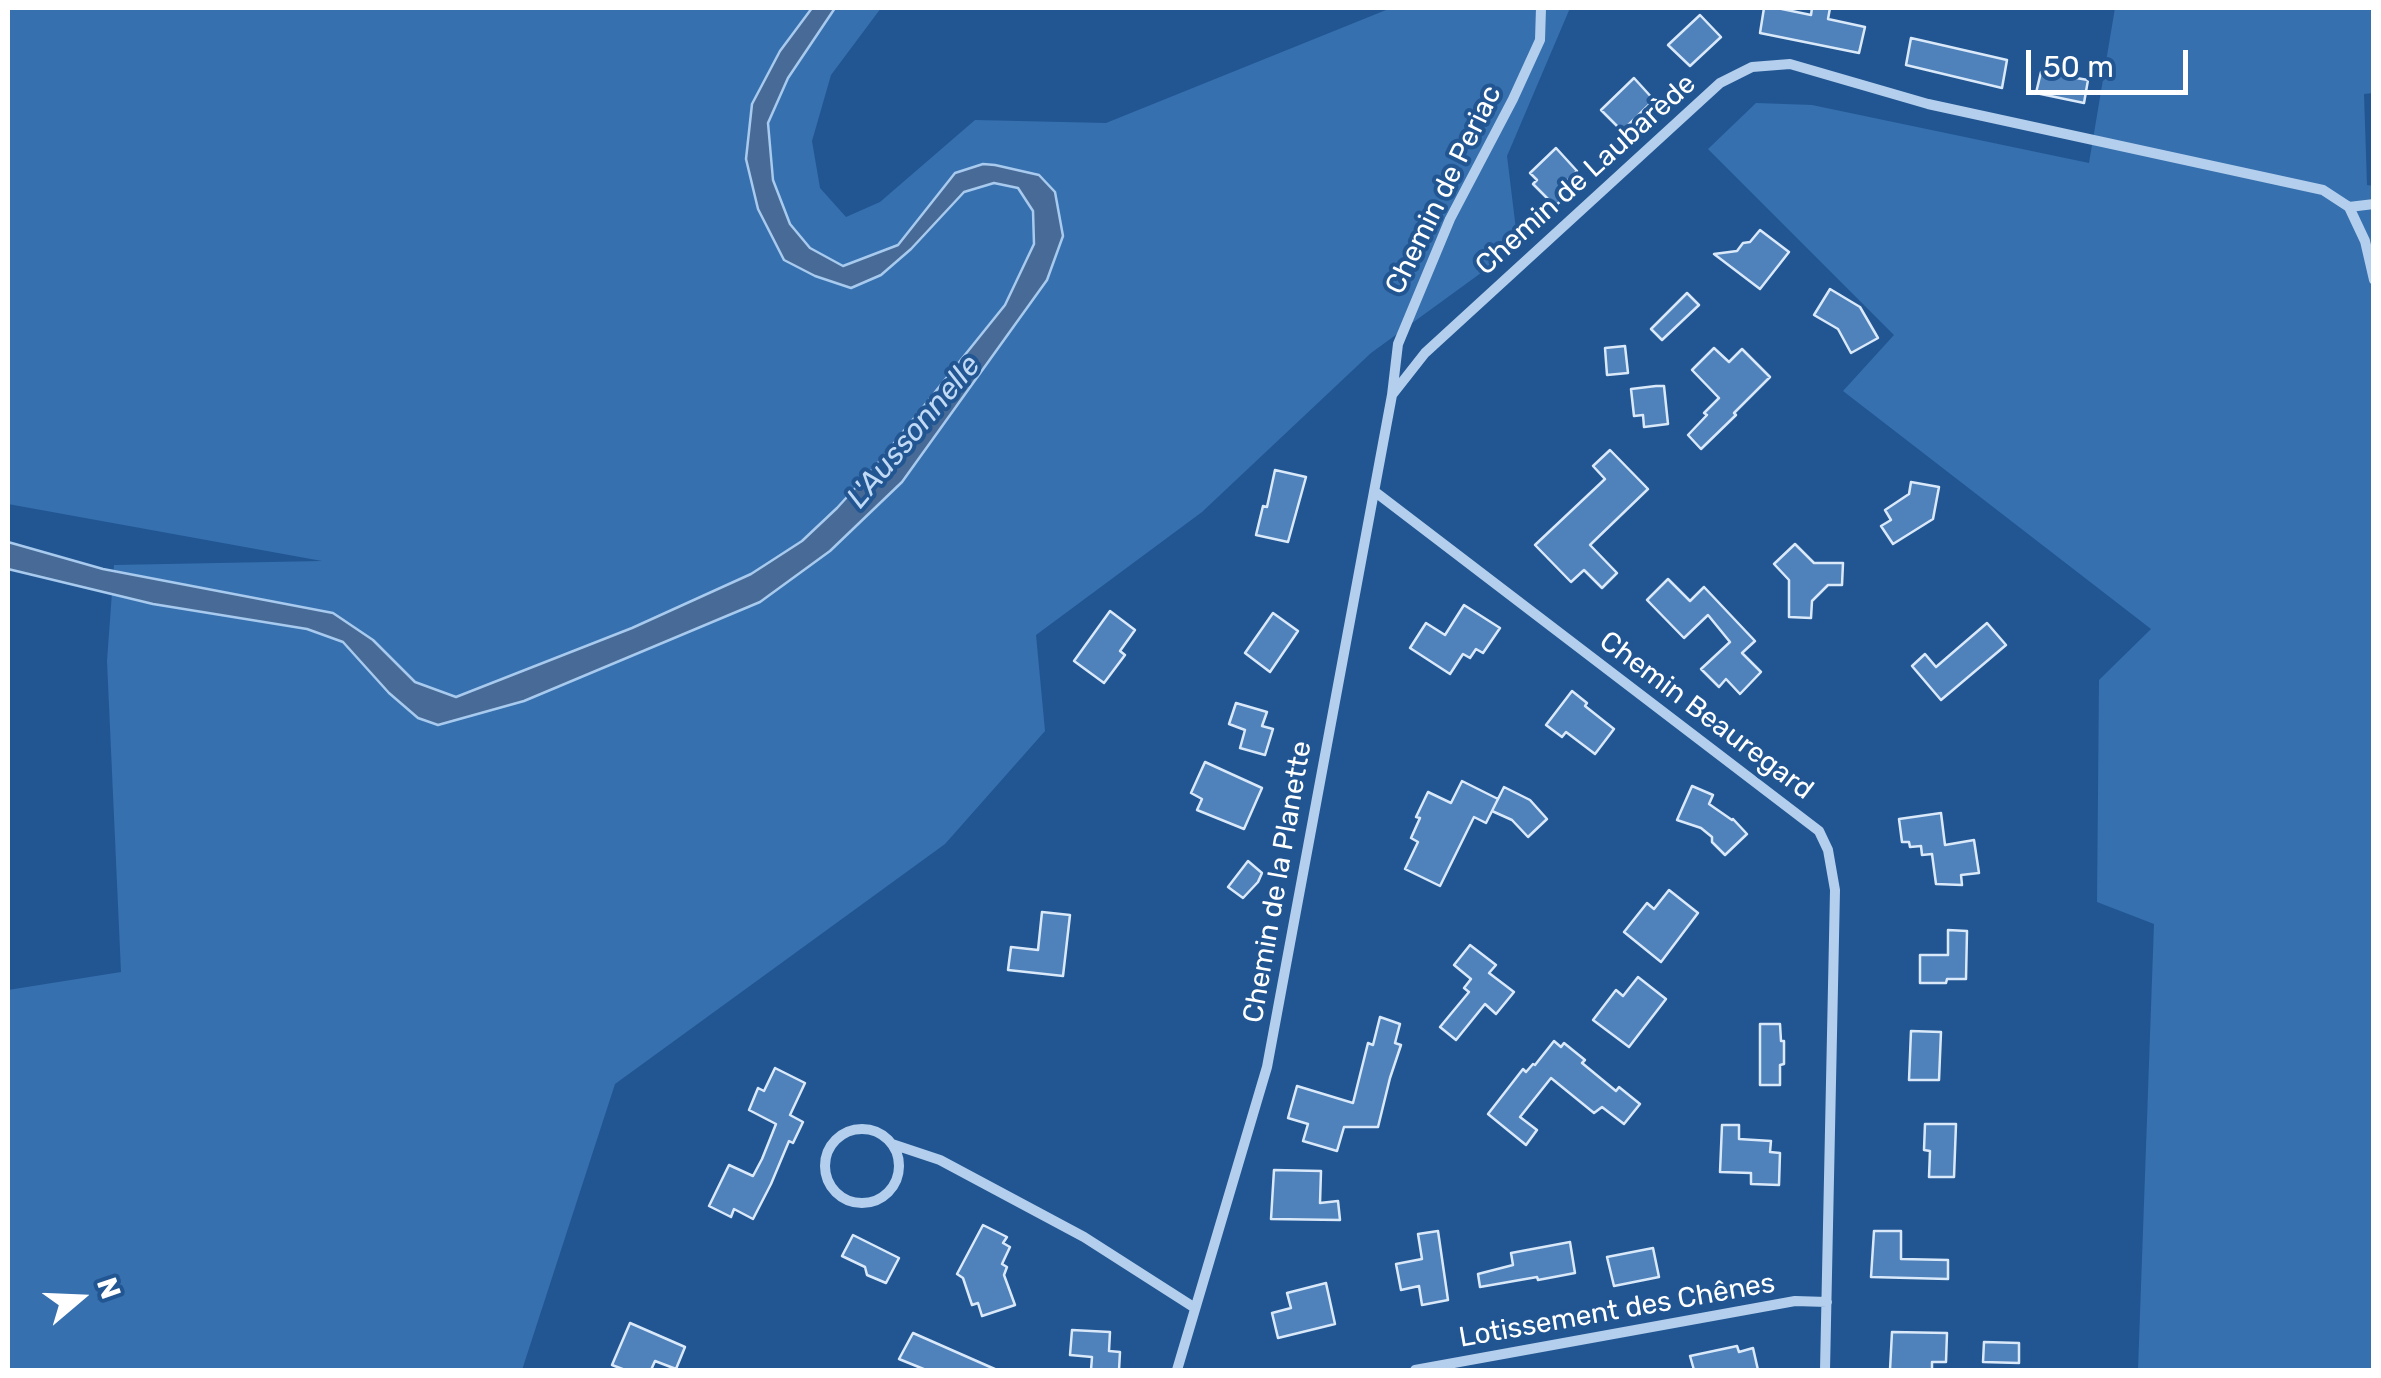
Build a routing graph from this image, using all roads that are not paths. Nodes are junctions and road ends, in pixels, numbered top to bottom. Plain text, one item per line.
1 (1542, 8) edge
2 (2374, 204) edge
3 (2350, 207) junction
4 (2374, 280) edge
5 (1392, 395) junction
6 (1374, 490) junction
7 (892, 1144) junction
8 (1827, 1302) junction
9 (1195, 1308) junction
10 (1177, 1370) edge
11 (1415, 1370) edge
12 (1826, 1370) edge

1 - 5 street, Chemin de Periac
2 - 3 street
3 - 4 street
3 - 5 street, Chemin de Laubarède
5 - 6 street, Chemin de la Planette
6 - 8 street, Chemin Beauregard
6 - 9 street, Chemin de la Planette
7 - 7 street
7 - 9 street
8 - 11 street, Lotissement des Chênes
8 - 12 street, Chemin Beauregard
9 - 10 street, Chemin de la Planette

